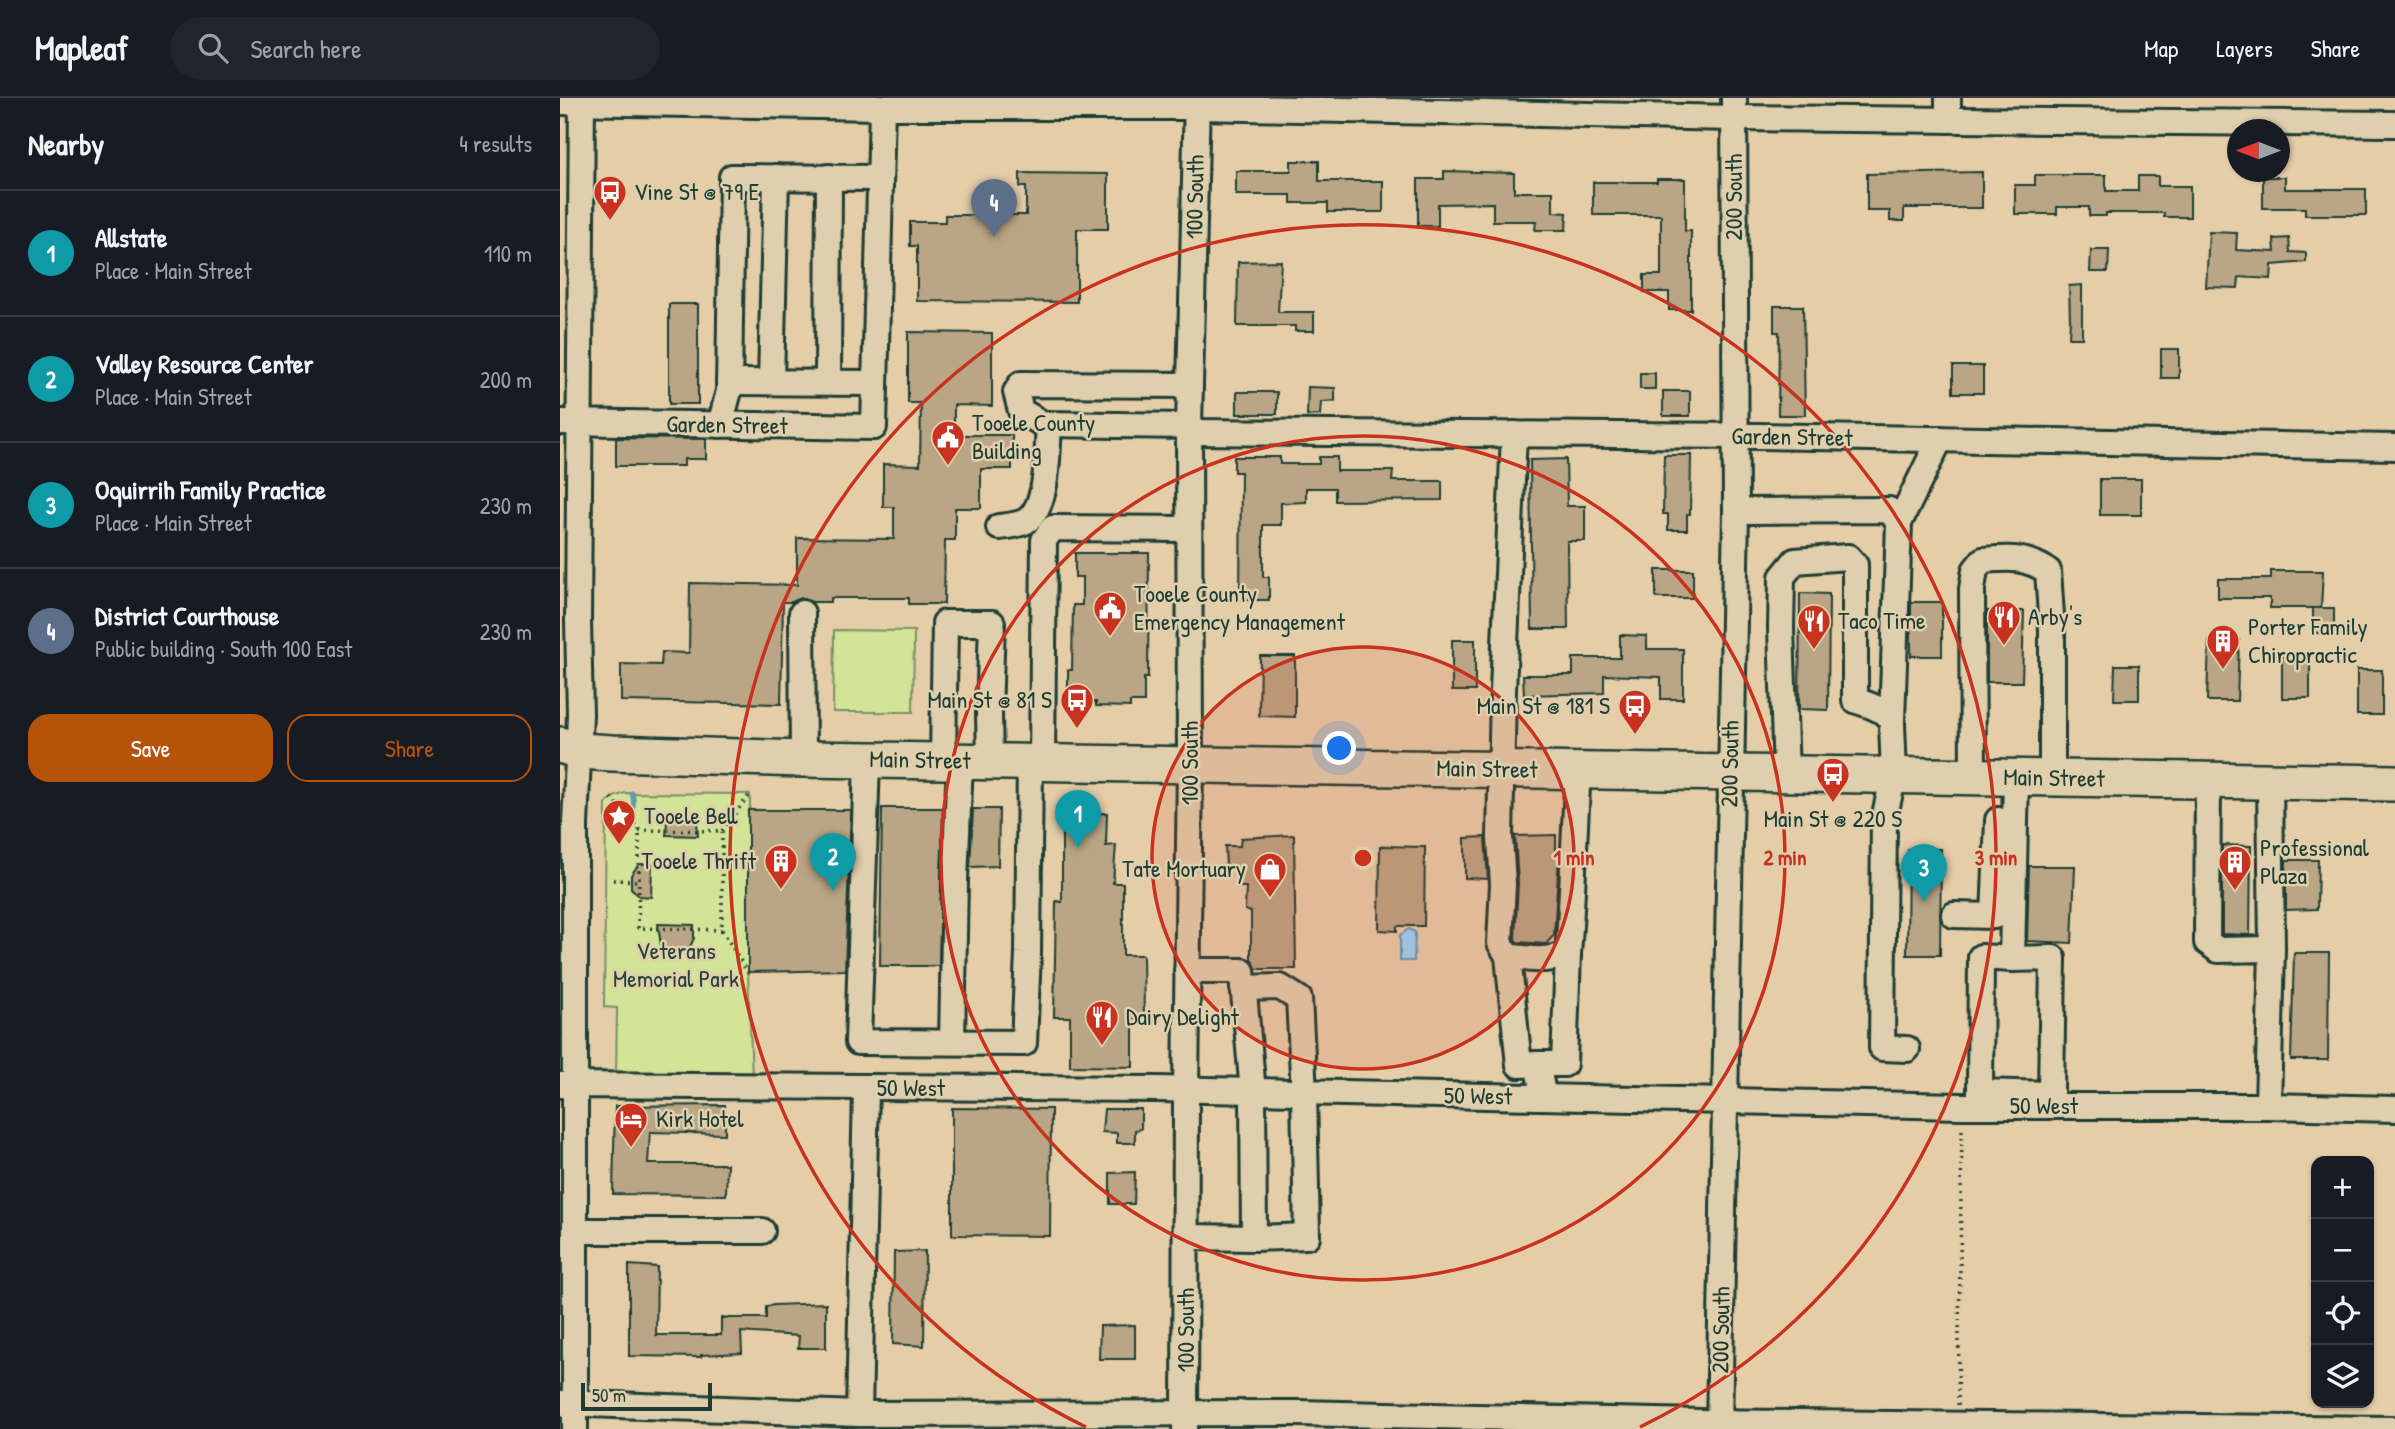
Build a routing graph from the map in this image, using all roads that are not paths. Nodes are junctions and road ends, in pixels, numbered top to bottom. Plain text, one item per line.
1 (575, 101) edge
2 (1197, 103) edge
3 (882, 107) junction
4 (1734, 108) edge
5 (1948, 109) edge
6 (2395, 124) edge
7 (776, 177) junction
8 (828, 177) junction
9 (880, 178) junction
10 (570, 227) edge
11 (729, 382) junction
12 (771, 382) junction
13 (828, 382) junction
14 (874, 383) junction
15 (1190, 385) junction
16 (570, 422) edge
17 (1049, 424) junction
18 (720, 425) junction
19 (1189, 429) junction
20 (1514, 434) junction
21 (1735, 436) junction
22 (1940, 439) junction
23 (2395, 447) edge
24 (1736, 511) junction
25 (1899, 523) junction
26 (999, 527) dead end
27 (1188, 529) junction
28 (802, 613) dead end
29 (1892, 720) junction
30 (567, 752) edge
31 (803, 759) junction
32 (867, 760) junction
33 (964, 761) junction
34 (1036, 762) junction
35 (1190, 765) junction
36 (1503, 769) junction
37 (1578, 771) junction
38 (1730, 773) junction
39 (1786, 774) junction
40 (1894, 775) junction
41 (1996, 777) junction
42 (2052, 778) junction
43 (2208, 780) junction
44 (2270, 781) junction
45 (2395, 783) edge
46 (1954, 915) dead end
47 (2272, 949) junction
48 (1568, 954) junction
49 (1508, 956) junction
50 (2012, 959) junction
51 (1187, 971) junction
52 (1244, 988) junction
53 (952, 1042) junction
54 (1907, 1048) dead end
55 (1537, 1064) junction
56 (567, 1085) edge
57 (866, 1088) junction
58 (1186, 1090) junction
59 (1252, 1092) junction
60 (1304, 1093) junction
61 (1544, 1097) junction
62 (1726, 1102) junction
63 (2268, 1106) junction
64 (2395, 1109) edge
65 (575, 1231) junction
66 (762, 1231) dead end
67 (1187, 1237) junction
68 (1254, 1238) junction
69 (567, 1404) edge
70 (859, 1414) junction
71 (1185, 1421) edge
72 (1297, 1421) edge
73 (1719, 1426) edge
74 (575, 1429) edge
75 (2393, 1429) edge

1 - 3 street
1 - 10 street
2 - 3 street
2 - 4 street
2 - 15 street, 100 South
3 - 9 street
4 - 5 street
4 - 21 street, 200 South
5 - 6 street
7 - 8 street
7 - 11 street
7 - 12 street
8 - 9 street
8 - 13 street
9 - 14 street
10 - 16 street
11 - 12 street
11 - 18 street
12 - 13 street
13 - 14 street
14 - 18 street, Garden Street
15 - 17 street
15 - 19 street, 100 South
16 - 18 street, Garden Street
16 - 30 street
17 - 19 street, Garden Street
17 - 26 street
19 - 20 street, Garden Street
19 - 27 street, 100 South
20 - 21 street, Garden Street
20 - 36 street
21 - 22 street, Garden Street
21 - 24 street, 200 South
22 - 23 street, Garden Street
22 - 25 street
24 - 25 street
24 - 38 street, 200 South
25 - 29 street
27 - 34 street
27 - 35 street, 100 South
28 - 31 street
29 - 39 street
29 - 40 street
30 - 31 highway, Main Street
30 - 56 street
31 - 32 highway, Main Street
32 - 33 highway, Main Street
32 - 53 street
33 - 33 street
33 - 34 highway, Main Street
33 - 53 street
34 - 35 highway, Main Street
34 - 53 street
35 - 36 highway, Main Street
35 - 51 street, 100 South
36 - 37 highway, Main Street
36 - 49 street
37 - 38 highway, Main Street
37 - 48 street
38 - 39 highway, Main Street
38 - 62 street, 200 South
39 - 40 highway, Main Street
40 - 41 highway, Main Street
40 - 54 street
41 - 42 highway, Main Street
41 - 42 street
41 - 46 street
41 - 50 street
42 - 43 highway, Main Street
43 - 44 highway, Main Street
43 - 47 street
44 - 45 highway, Main Street
44 - 47 street
47 - 63 street
48 - 49 street
48 - 55 street
49 - 55 street
50 - 50 street
51 - 52 street
51 - 58 street, 100 South
52 - 59 street
52 - 60 street
55 - 61 street
56 - 57 street, 50 West
56 - 65 street
57 - 58 street, 50 West
57 - 70 street
58 - 59 street, 50 West
58 - 67 street, 100 South
59 - 60 street, 50 West
59 - 68 street
60 - 61 street, 50 West
60 - 68 street
61 - 62 street, 50 West
62 - 63 street, 50 West
62 - 73 street, 200 South
63 - 64 street, 50 West
65 - 66 street
65 - 69 street
67 - 68 street
67 - 71 street, 100 South
69 - 70 street
69 - 74 street
70 - 71 street
71 - 72 street
72 - 73 street
73 - 75 street

